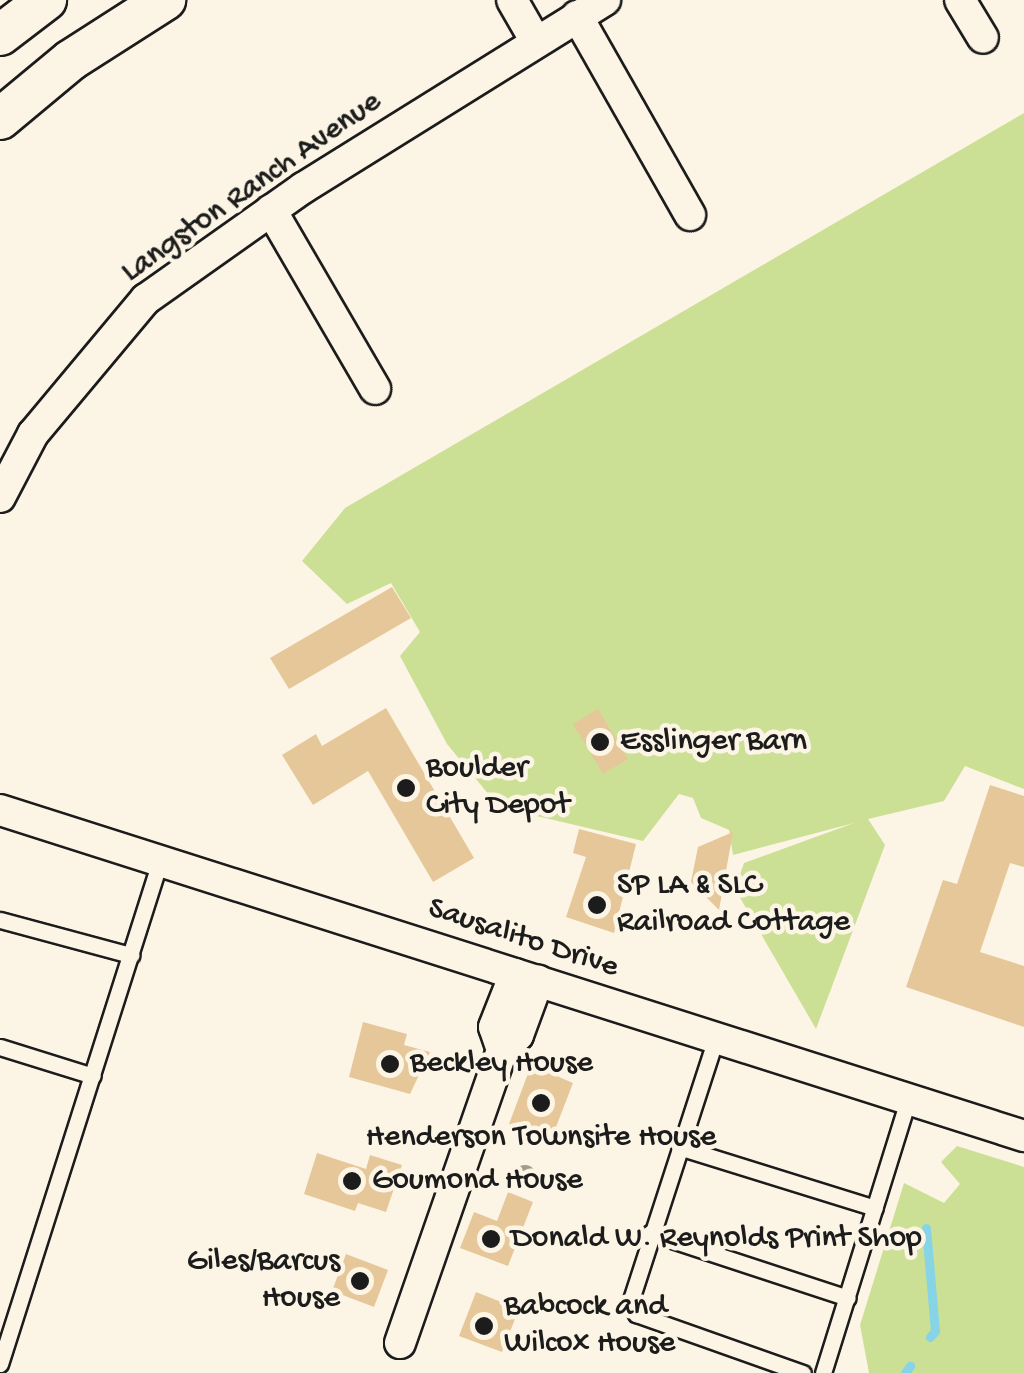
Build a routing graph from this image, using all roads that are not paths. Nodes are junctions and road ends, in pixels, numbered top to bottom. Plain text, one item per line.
1 (46, 0) edge
2 (165, 0) edge
3 (512, 0) edge
4 (605, 0) edge
5 (960, 0) edge
6 (577, 16) junction
7 (0, 35) edge
8 (983, 38) dead end
9 (536, 40) junction
10 (0, 119) edge
11 (271, 210) junction
12 (690, 215) dead end
13 (375, 390) dead end
14 (0, 497) edge
15 (0, 810) edge
16 (162, 858) junction
17 (0, 920) edge
18 (131, 955) junction
19 (527, 978) junction
20 (716, 1038) junction
21 (0, 1047) edge
22 (93, 1076) junction
23 (908, 1100) junction
24 (1024, 1136) edge
25 (679, 1147) junction
26 (875, 1208) junction
27 (650, 1233) junction
28 (848, 1298) junction
29 (400, 1342) dead end
30 (0, 1364) edge
31 (803, 1373) edge
32 (823, 1373) edge

1 - 7 street
2 - 10 street
3 - 9 street
4 - 6 street, Langston Ranch Avenue
5 - 8 street
6 - 9 street, Langston Ranch Avenue
6 - 12 street
9 - 11 street, Langston Ranch Avenue
11 - 13 street
11 - 14 street, Langston Ranch Avenue
15 - 16 street, Sausalito Drive
16 - 18 lane
16 - 19 street, Sausalito Drive
17 - 18 lane
18 - 22 lane
19 - 20 street, Sausalito Drive
19 - 29 street
20 - 23 street, Sausalito Drive
20 - 25 lane
21 - 22 lane
22 - 30 lane
23 - 24 street, Sausalito Drive
23 - 26 lane
25 - 26 lane
25 - 27 lane
26 - 28 lane
27 - 28 lane
27 - 31 lane
28 - 32 lane

